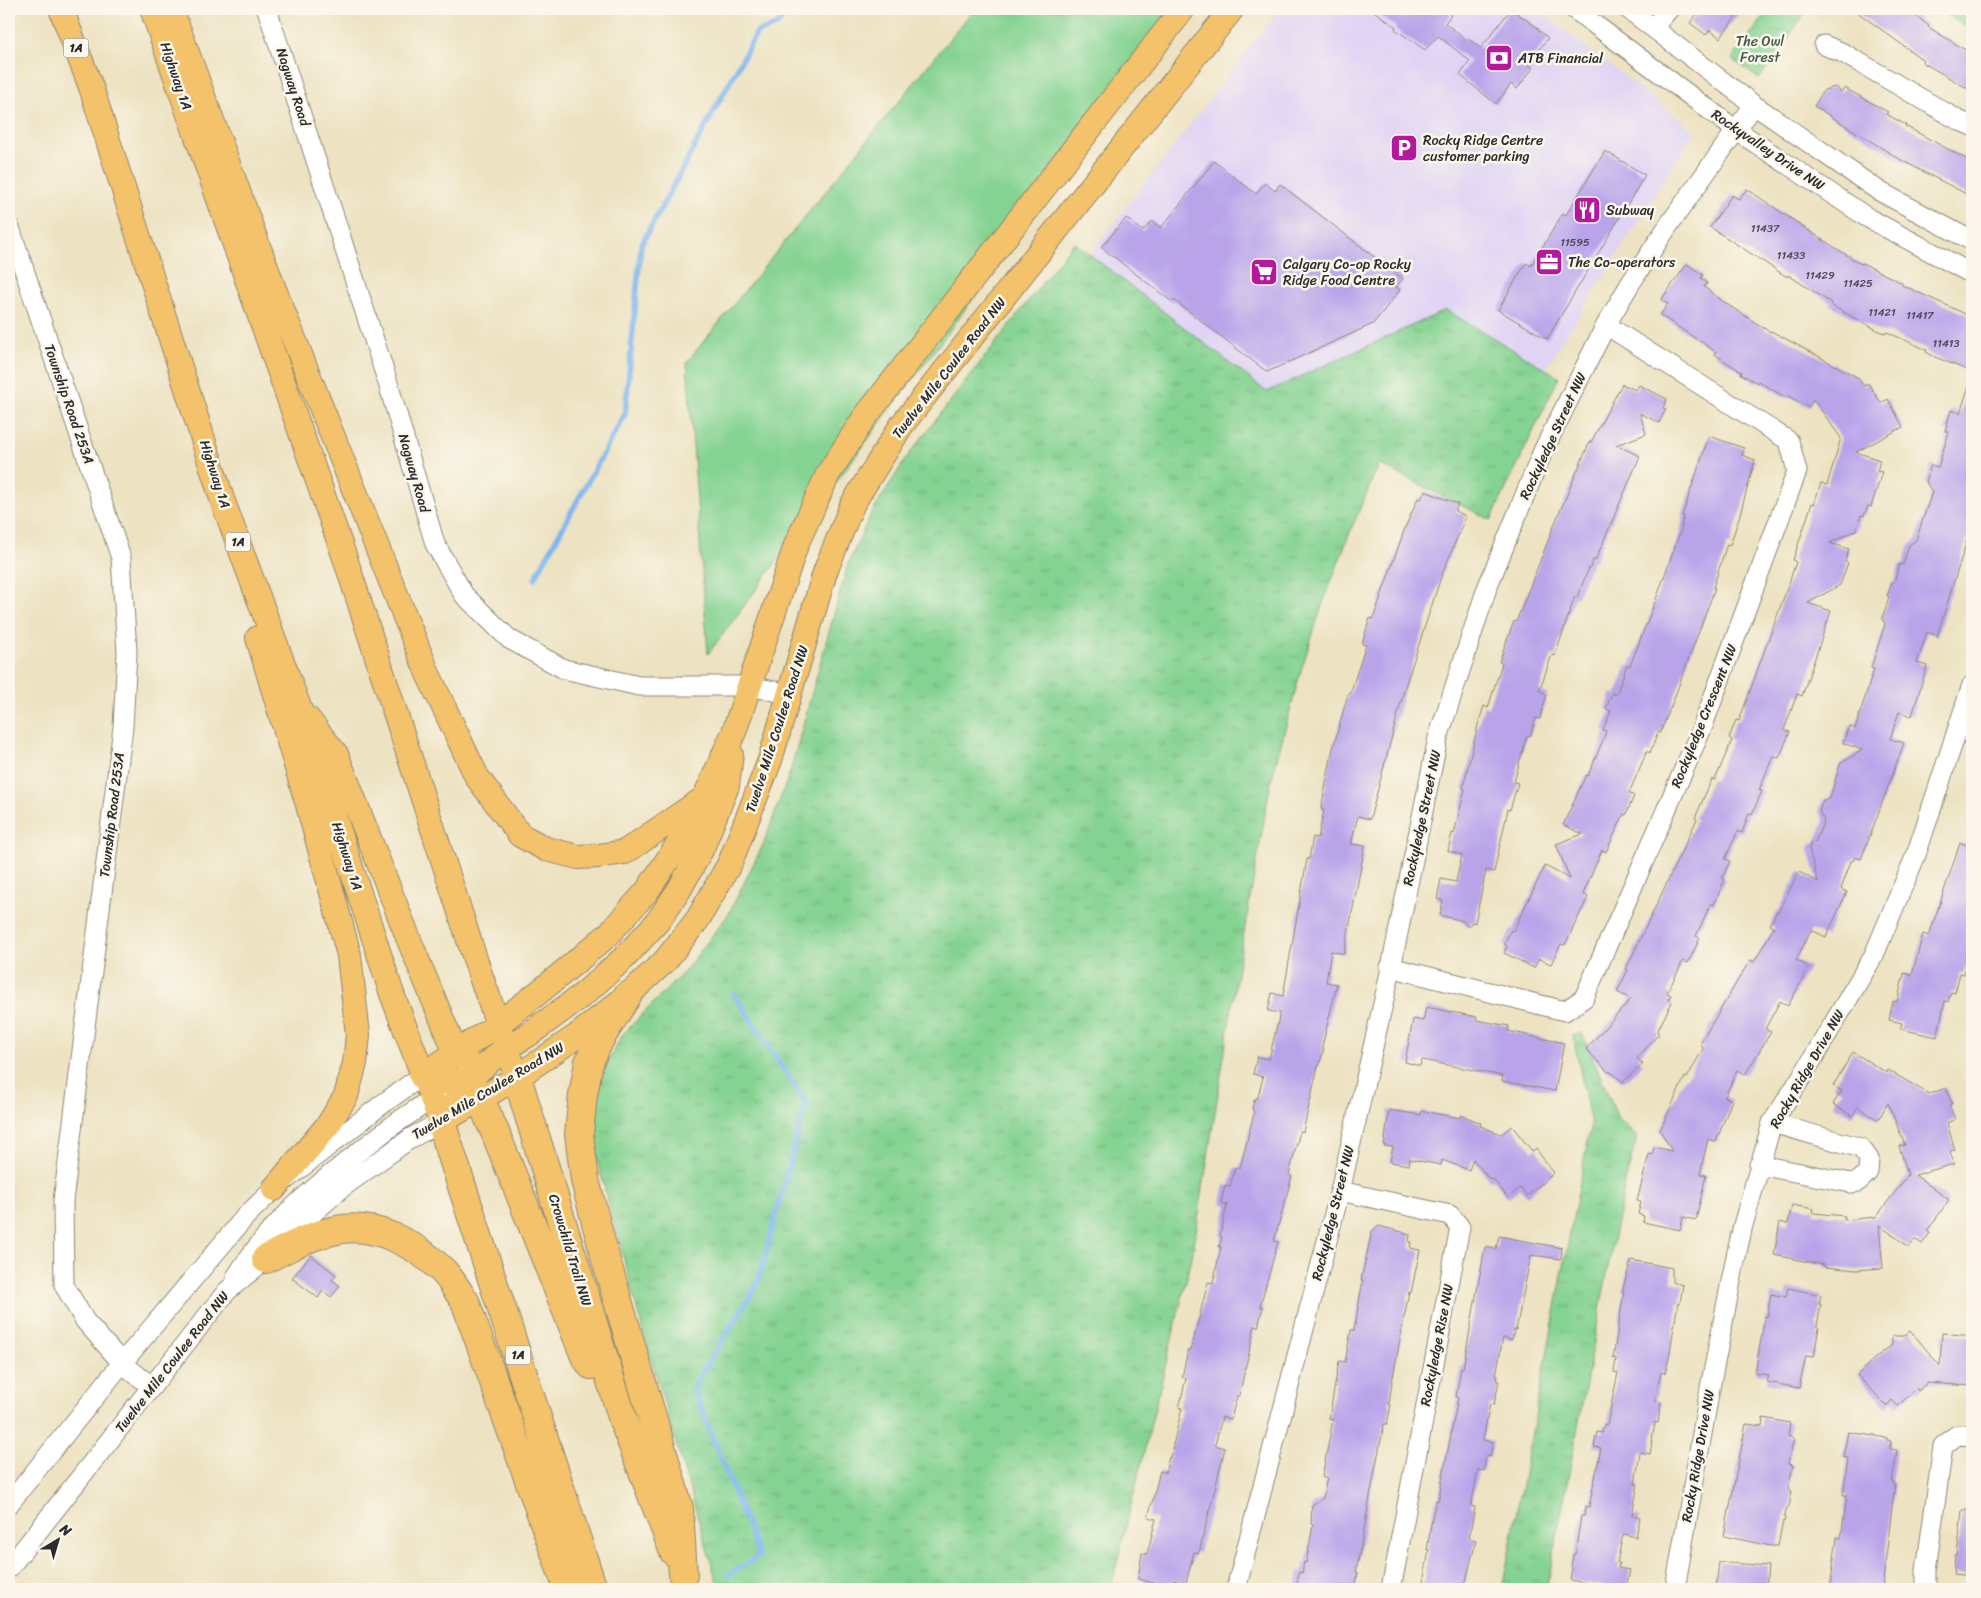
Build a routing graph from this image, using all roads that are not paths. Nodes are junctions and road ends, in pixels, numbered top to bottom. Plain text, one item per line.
1 (61, 9) edge
2 (152, 9) edge
3 (170, 9) edge
4 (267, 9) edge
5 (1183, 9) edge
6 (1232, 9) edge
7 (1574, 9) edge
8 (1628, 9) edge
9 (1669, 9) edge
10 (1653, 28) junction
11 (1824, 45) dead end
12 (1754, 105) junction
13 (1972, 126) edge
14 (1736, 130) junction
15 (9, 225) edge
16 (1972, 241) edge
17 (1972, 274) edge
18 (1606, 325) junction
19 (236, 534) junction
20 (1972, 685) edge
21 (748, 686) junction
22 (790, 694) junction
23 (300, 710) junction
24 (734, 732) junction
25 (704, 799) junction
26 (460, 909) joint
27 (1390, 966) junction
28 (628, 996) junction
29 (497, 1025) junction
30 (506, 1048) junction
31 (517, 1077) junction
32 (455, 1083) junction
33 (1772, 1123) junction
34 (1759, 1165) junction
35 (274, 1190) junction
36 (1340, 1191) junction
37 (266, 1259) junction
38 (227, 1291) junction
39 (122, 1363) junction
40 (152, 1387) junction
41 (623, 1420) junction
42 (1972, 1436) edge
43 (9, 1504) edge
44 (9, 1568) edge
45 (685, 1582) edge
46 (568, 1589) edge
47 (593, 1589) edge
48 (1236, 1589) edge
49 (1391, 1589) edge
50 (1675, 1589) edge
51 (1926, 1589) edge

1 - 19 main road, Highway 1A / 1A
2 - 26 main road, Highway 1A
3 - 25 main road
4 - 21 street, Nagway Road
5 - 21 main road, Twelve Mile Coulee Road NW
6 - 22 main road, Twelve Mile Coulee Road NW
7 - 14 street, Rockyvalley Drive NW
8 - 10 street, Rockyvalley Drive NW
9 - 10 street
10 - 12 street, Rockyvalley Drive NW
11 - 13 street
12 - 14 street, Rockyledge Street NW
12 - 16 street, Rockyvalley Drive NW
14 - 17 street, Rockyvalley Drive NW
14 - 18 street, Rockyledge Street NW
15 - 39 street, Township Road 253A
18 - 27 street, Rockyledge Street NW
18 - 27 street, Rockyledge Crescent NW
19 - 23 main road, Highway 1A / 1A
19 - 35 main road
20 - 33 street, Rocky Ridge Drive NW
21 - 22 street, Nagway Road
21 - 24 main road, Twelve Mile Coulee Road NW
22 - 28 main road, Twelve Mile Coulee Road NW
23 - 32 main road
23 - 32 main road, Highway 1A / 1A
24 - 25 main road, Twelve Mile Coulee Road NW
24 - 30 main road
25 - 29 main road, Twelve Mile Coulee Road NW
26 - 29 main road, Crowchild Trail NW
27 - 36 street, Rockyledge Street NW
28 - 31 main road, Twelve Mile Coulee Road NW
28 - 45 highway
29 - 30 main road, Crowchild Trail NW
29 - 32 main road, Twelve Mile Coulee Road NW
30 - 31 main road, Crowchild Trail NW
30 - 32 main road
31 - 32 main road, Twelve Mile Coulee Road NW
31 - 41 highway, Crowchild Trail NW
32 - 35 street, Twelve Mile Coulee Road NW
32 - 37 street, Twelve Mile Coulee Road NW
32 - 38 street
32 - 41 highway
32 - 47 highway, 1A
33 - 34 street, Rocky Ridge Drive NW
33 - 34 street
34 - 50 street, Rocky Ridge Drive NW
35 - 39 street, Twelve Mile Coulee Road NW
36 - 48 street, Rockyledge Street NW
36 - 49 street, Rockyledge Rise NW
37 - 38 street, Twelve Mile Coulee Road NW
37 - 46 highway
38 - 40 street, Twelve Mile Coulee Road NW
39 - 40 street, Township Road 253A
39 - 43 street, Twelve Mile Coulee Road NW
40 - 44 street, Twelve Mile Coulee Road NW
41 - 45 highway, Crowchild Trail NW
42 - 51 street

